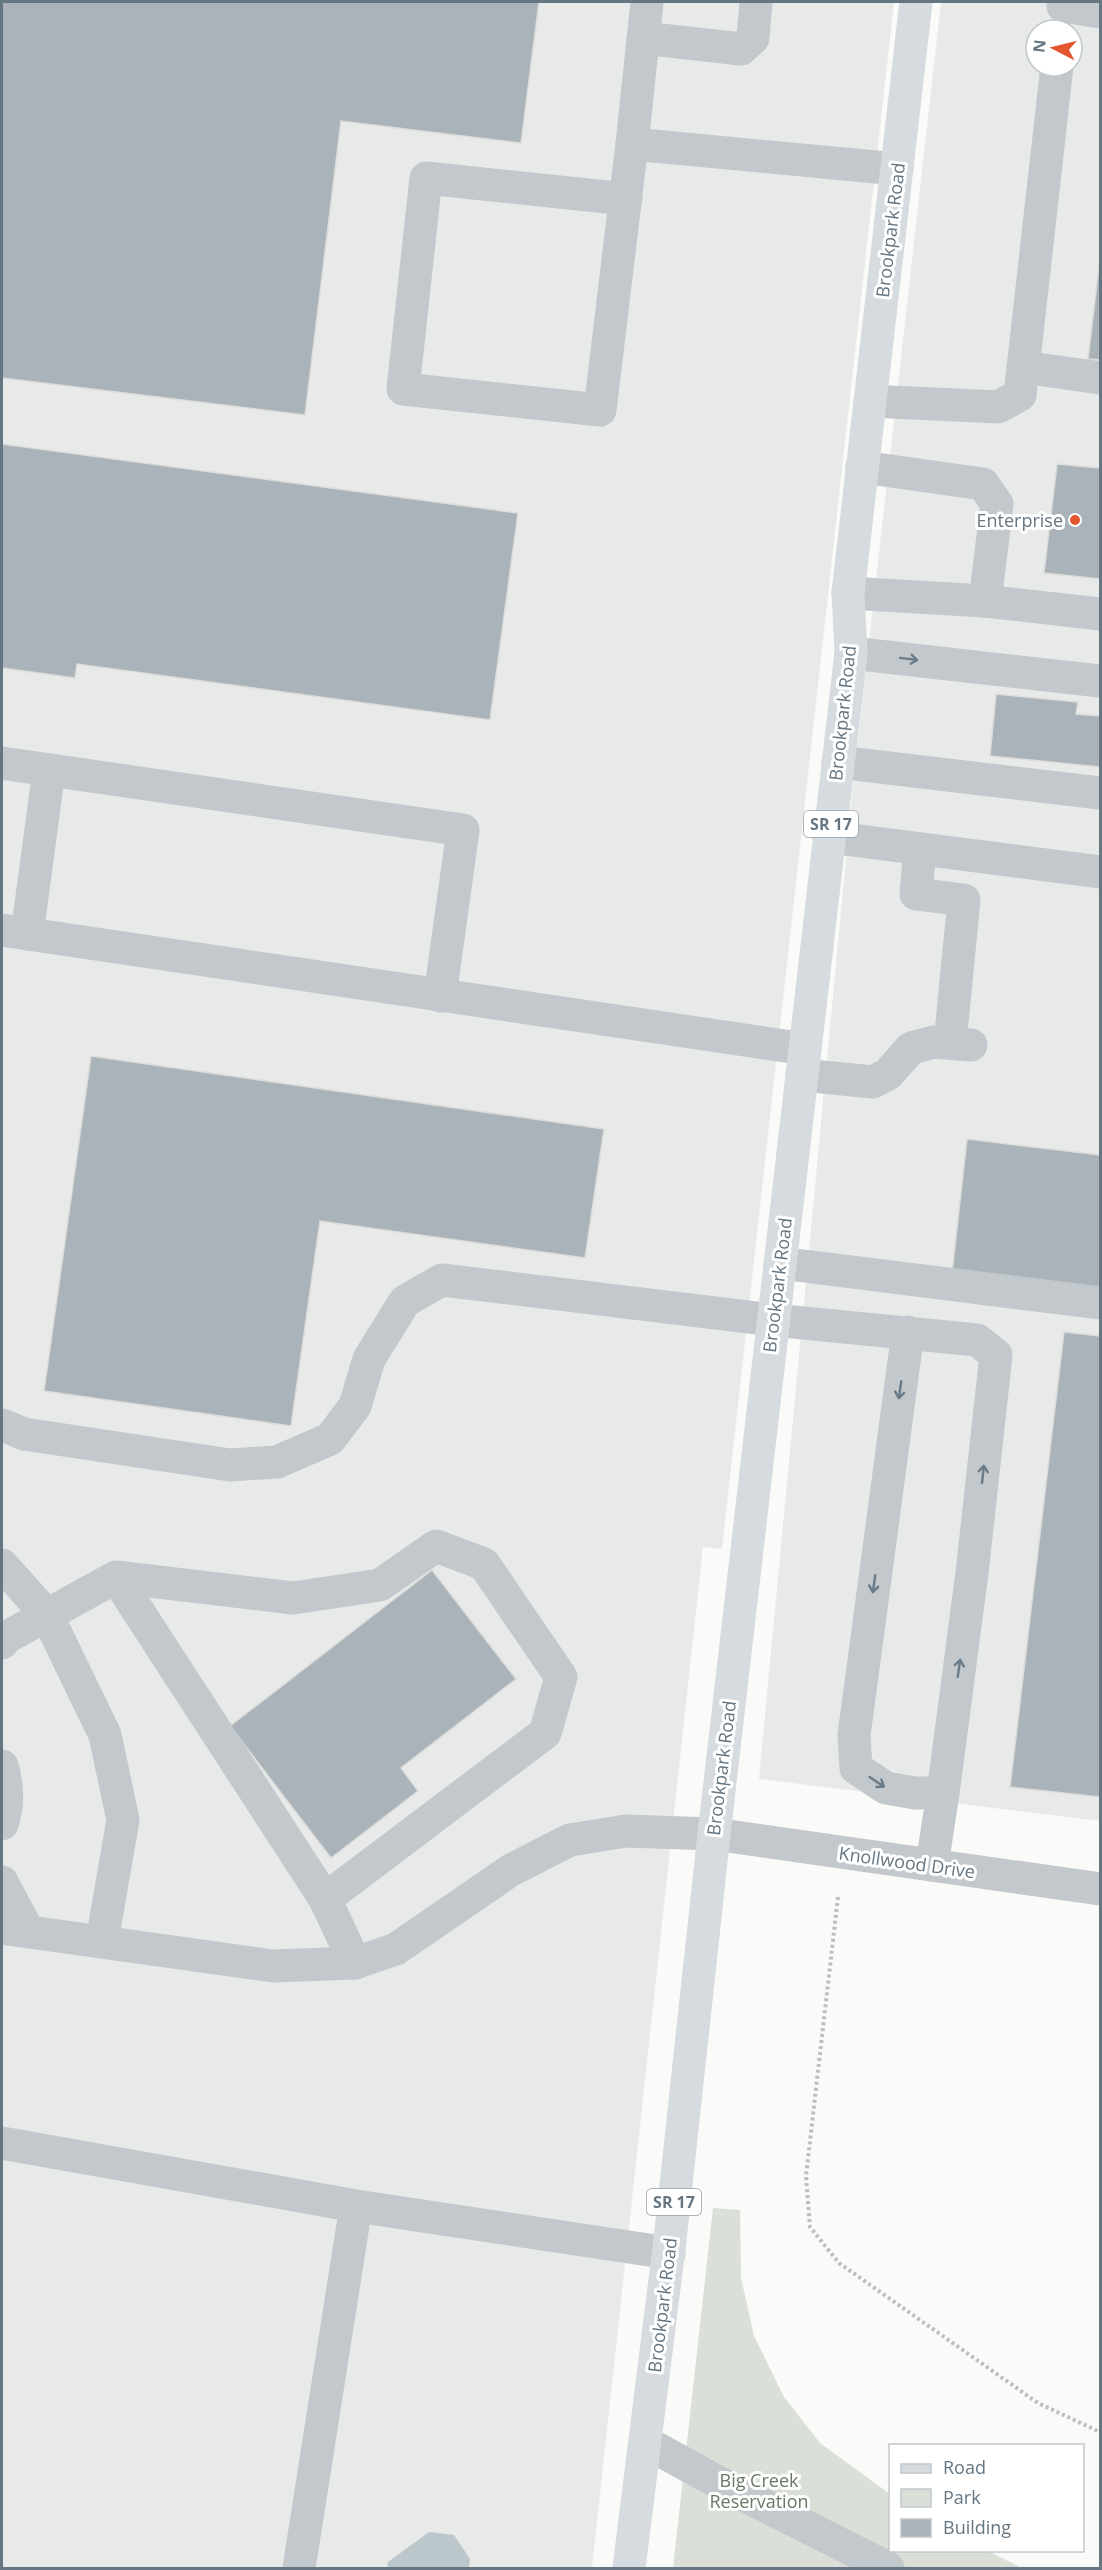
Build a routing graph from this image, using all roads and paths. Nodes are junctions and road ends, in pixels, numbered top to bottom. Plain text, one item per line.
1 (647, 2) edge
2 (756, 2) edge
3 (916, 2) edge
4 (1062, 12) edge
5 (1101, 12) edge
6 (643, 38) junction
7 (1056, 78) edge
8 (632, 144) junction
9 (897, 169) junction
10 (626, 199) junction
11 (1023, 367) junction
12 (1101, 378) edge
13 (870, 401) junction
14 (862, 467) junction
15 (848, 593) junction
16 (985, 601) junction
17 (1101, 614) edge
18 (851, 653) junction
19 (1101, 681) edge
20 (838, 762) junction
21 (2, 763) edge
22 (49, 770) junction
23 (1101, 793) edge
24 (829, 837) junction
25 (920, 849) junction
26 (1101, 872) edge
27 (14, 932) edge
28 (440, 996) junction
29 (803, 1062) junction
30 (780, 1263) junction
31 (1101, 1303) edge
32 (773, 1320) junction
33 (908, 1332) junction
34 (2, 1425) edge
35 (2, 1565) edge
36 (116, 1577) junction
37 (47, 1615) junction
38 (2, 1643) edge
39 (2, 1766) edge
40 (943, 1793) junction
41 (2, 1824) edge
42 (714, 1834) junction
43 (932, 1865) junction
44 (2, 1882) edge
45 (1101, 1889) edge
46 (838, 1897) dead end
47 (325, 1899) junction
48 (14, 1930) edge
49 (102, 1941) junction
50 (356, 1963) junction
51 (2, 2144) edge
52 (356, 2206) junction
53 (669, 2253) junction
54 (1101, 2432) edge
55 (645, 2442) junction
56 (300, 2568) edge
57 (629, 2568) edge
58 (888, 2568) edge

1 - 6 street
2 - 6 street
3 - 9 main road, Brookpark Road / SR 17
4 - 5 street
6 - 8 street
7 - 11 street
8 - 9 street
8 - 10 street
9 - 13 main road, Brookpark Road / SR 17
10 - 10 street
11 - 12 street
11 - 13 street
13 - 14 main road, Brookpark Road / SR 17
14 - 15 main road, Brookpark Road / SR 17
14 - 16 street
15 - 16 street
15 - 18 main road, Brookpark Road / SR 17
16 - 17 street
18 -> 19 street
18 - 20 main road, Brookpark Road / SR 17
20 - 23 street
20 - 24 main road, Brookpark Road / SR 17
21 - 22 street
22 - 27 street
22 - 28 street
24 - 25 street
24 - 29 main road, Brookpark Road / SR 17
25 - 26 street
25 - 29 street
27 - 28 street
28 - 29 street
29 - 30 main road, Brookpark Road / SR 17
30 - 31 street
30 - 32 main road, Brookpark Road / SR 17
32 - 33 street
32 - 34 street
32 - 42 main road, Brookpark Road / SR 17
33 -> 40 street
40 -> 33 street
35 - 37 street
36 - 37 street
36 - 47 street
36 - 47 street
37 - 38 street
37 - 49 street
39 - 41 street
40 - 43 street
42 - 43 street, Knollwood Drive
42 - 50 street, Knollwood Drive
42 - 53 main road, Brookpark Road / SR 17
43 - 45 street, Knollwood Drive
44 - 48 street
46 - 54 path
47 - 50 street
48 - 49 street, Knollwood Drive
49 - 50 street, Knollwood Drive
51 - 52 street
52 - 53 street
52 - 56 street
53 - 55 main road, Brookpark Road / SR 17
55 - 57 main road, Brookpark Road / SR 17
55 - 58 street

